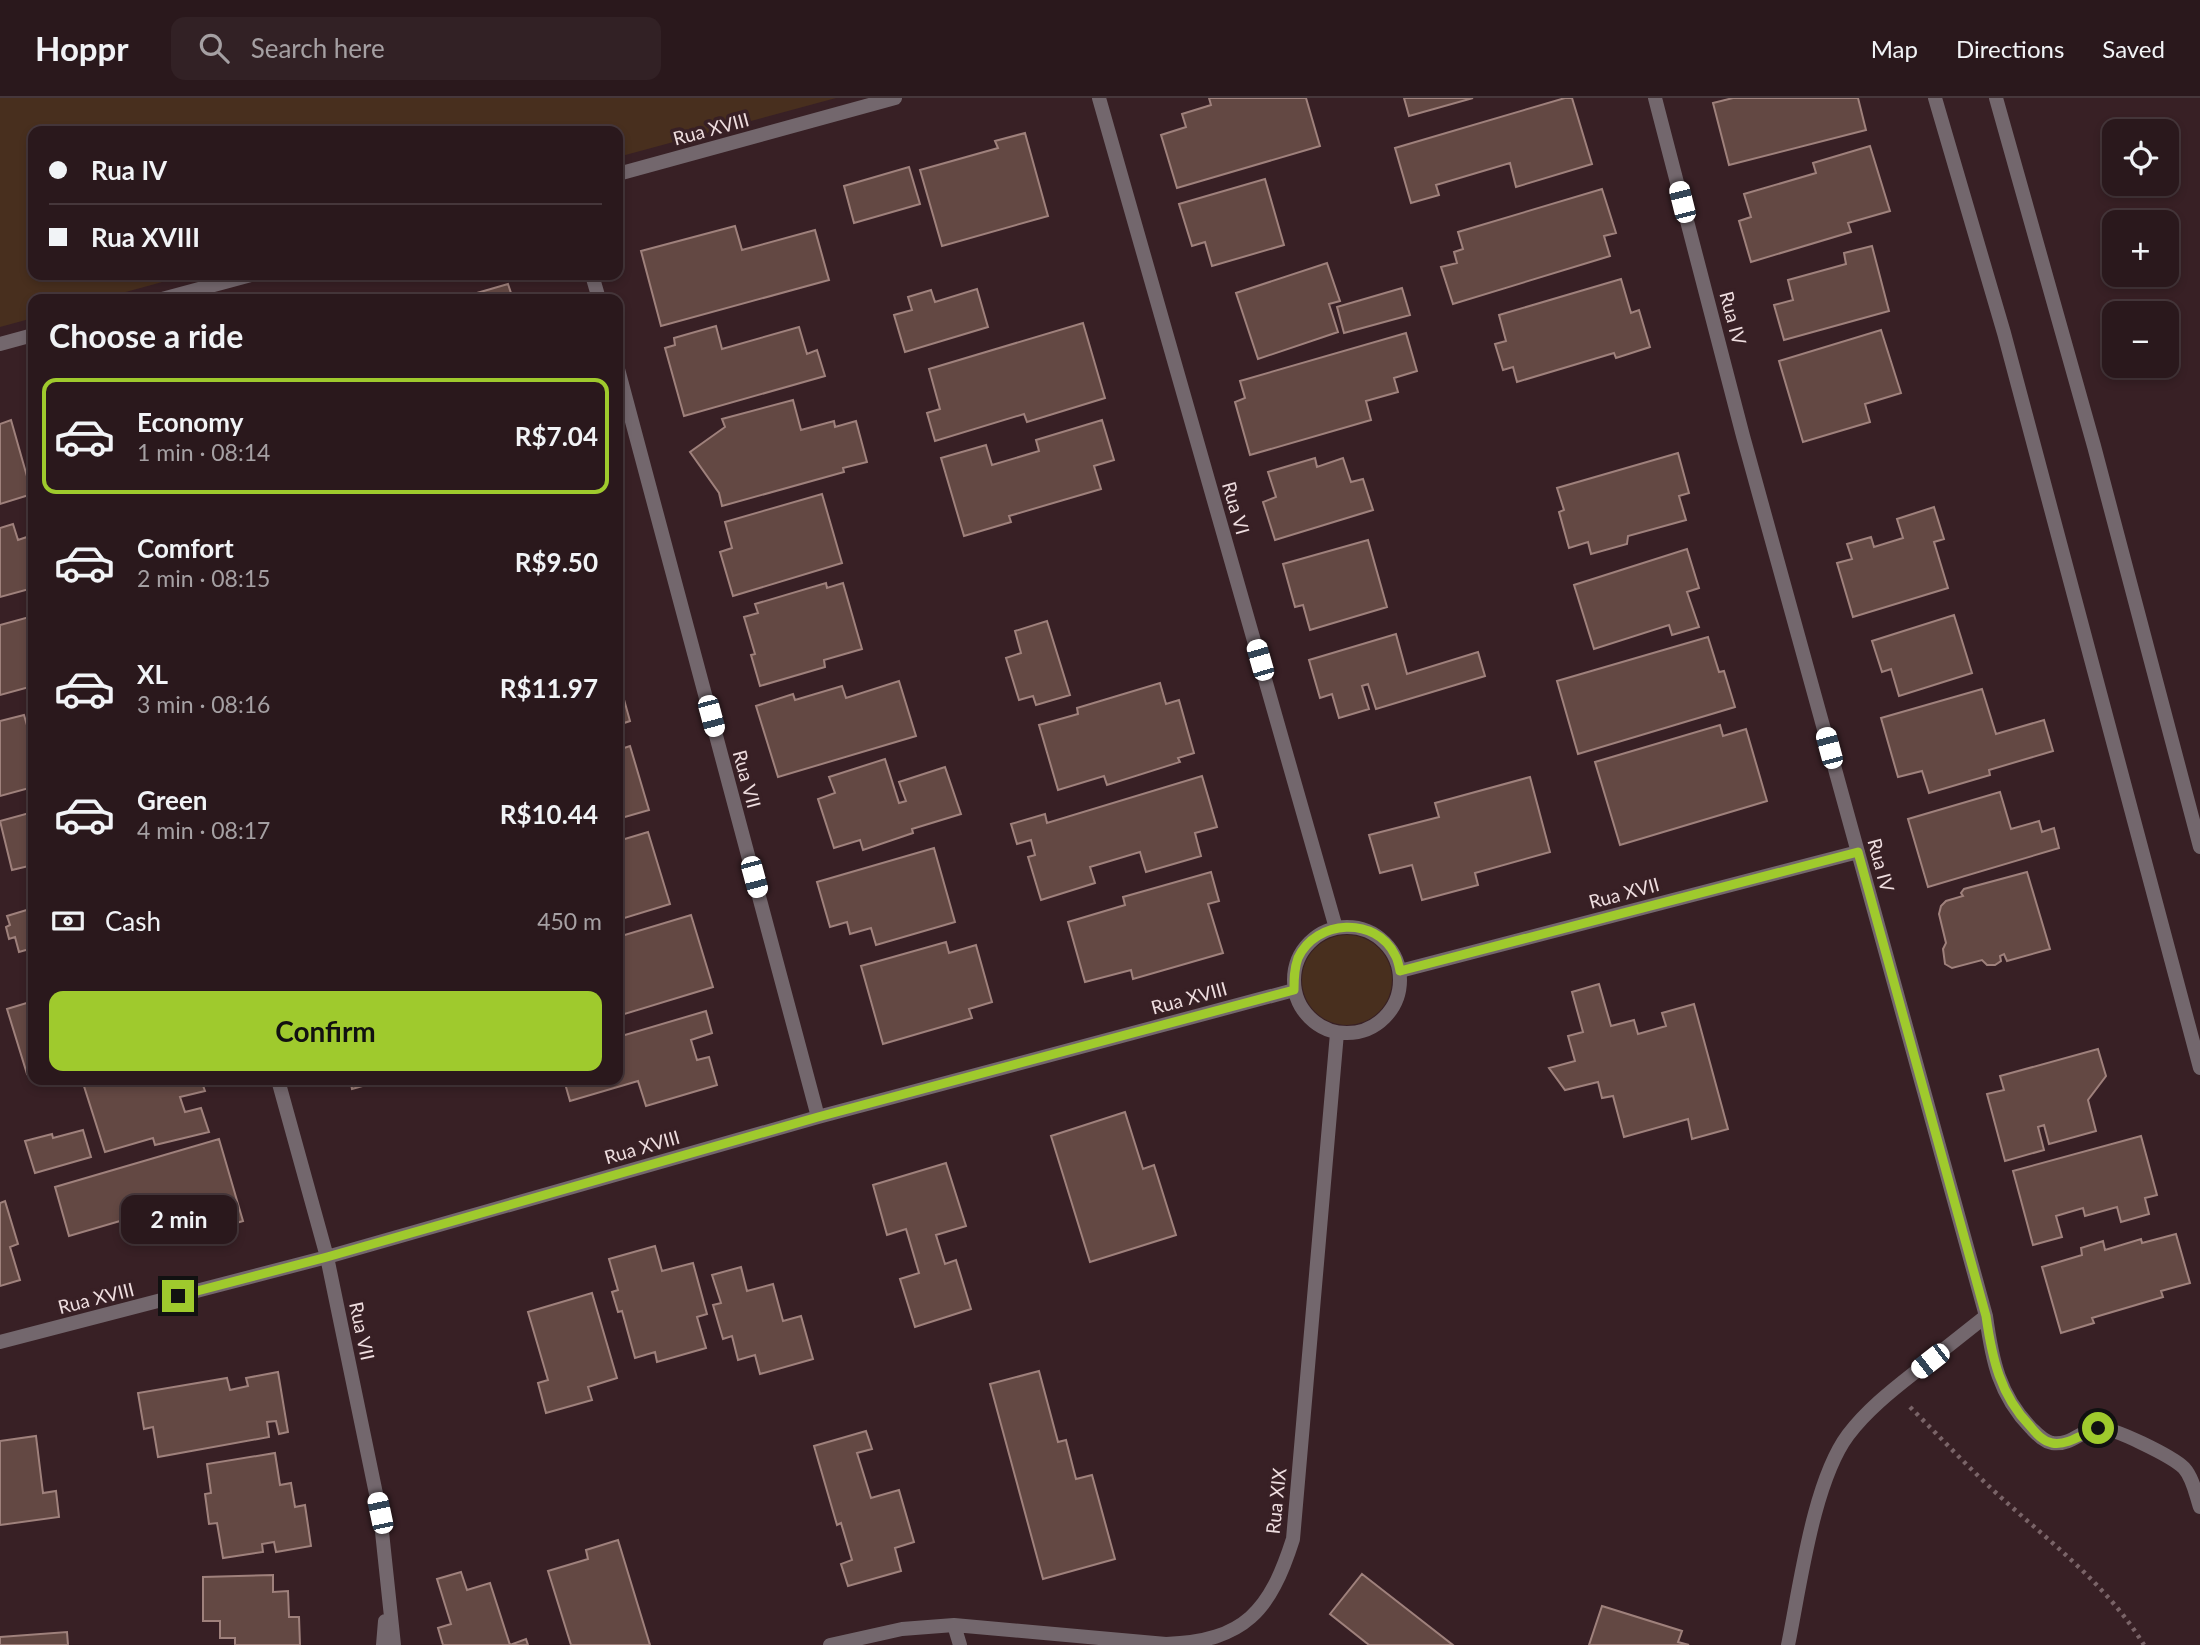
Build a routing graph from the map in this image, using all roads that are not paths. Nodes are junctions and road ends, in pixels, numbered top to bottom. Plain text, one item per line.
1 (895, 98) edge
2 (1099, 98) edge
3 (1655, 98) edge
4 (1934, 98) edge
5 (1996, 98) edge
6 (623, 173) edge
7 (232, 280) edge
8 (181, 294) edge
9 (28, 336) edge
10 (0, 344) edge
11 (623, 388) edge
12 (2194, 801) edge
13 (2200, 847) edge
14 (1858, 852) junction
15 (1336, 928) junction
16 (1400, 971) junction
17 (1294, 990) junction
18 (1336, 1033) junction
19 (2200, 1068) edge
20 (279, 1085) edge
21 (818, 1117) junction
22 (327, 1257) junction
23 (1986, 1316) junction
24 (0, 1342) edge
25 (2200, 1507) edge
26 (387, 1595) junction
27 (954, 1625) junction
28 (383, 1645) edge
29 (394, 1645) edge
30 (830, 1645) edge
31 (960, 1645) edge
32 (1788, 1645) edge

1 - 6 street, Rua XVIII
2 - 15 street, Rua VI
3 - 14 street, Rua IV
4 - 19 street
5 - 12 street
7 - 8 street
9 - 10 street
11 - 21 street, Rua VII
12 - 13 street
14 - 16 street, Rua XVII
14 - 23 street, Rua IV
15 - 16 street
15 - 17 street
16 - 18 street
17 - 18 street
17 - 21 street, Rua XVIII
18 - 27 street, Rua XIX
20 - 22 street, Rua VII
21 - 22 street, Rua XVIII
22 - 24 street, Rua XVIII
22 - 26 street, Rua VII
23 - 25 street, Rua IV
23 - 32 street
26 - 28 street
26 - 29 street
27 - 30 street, Rua XIX
27 - 31 street

